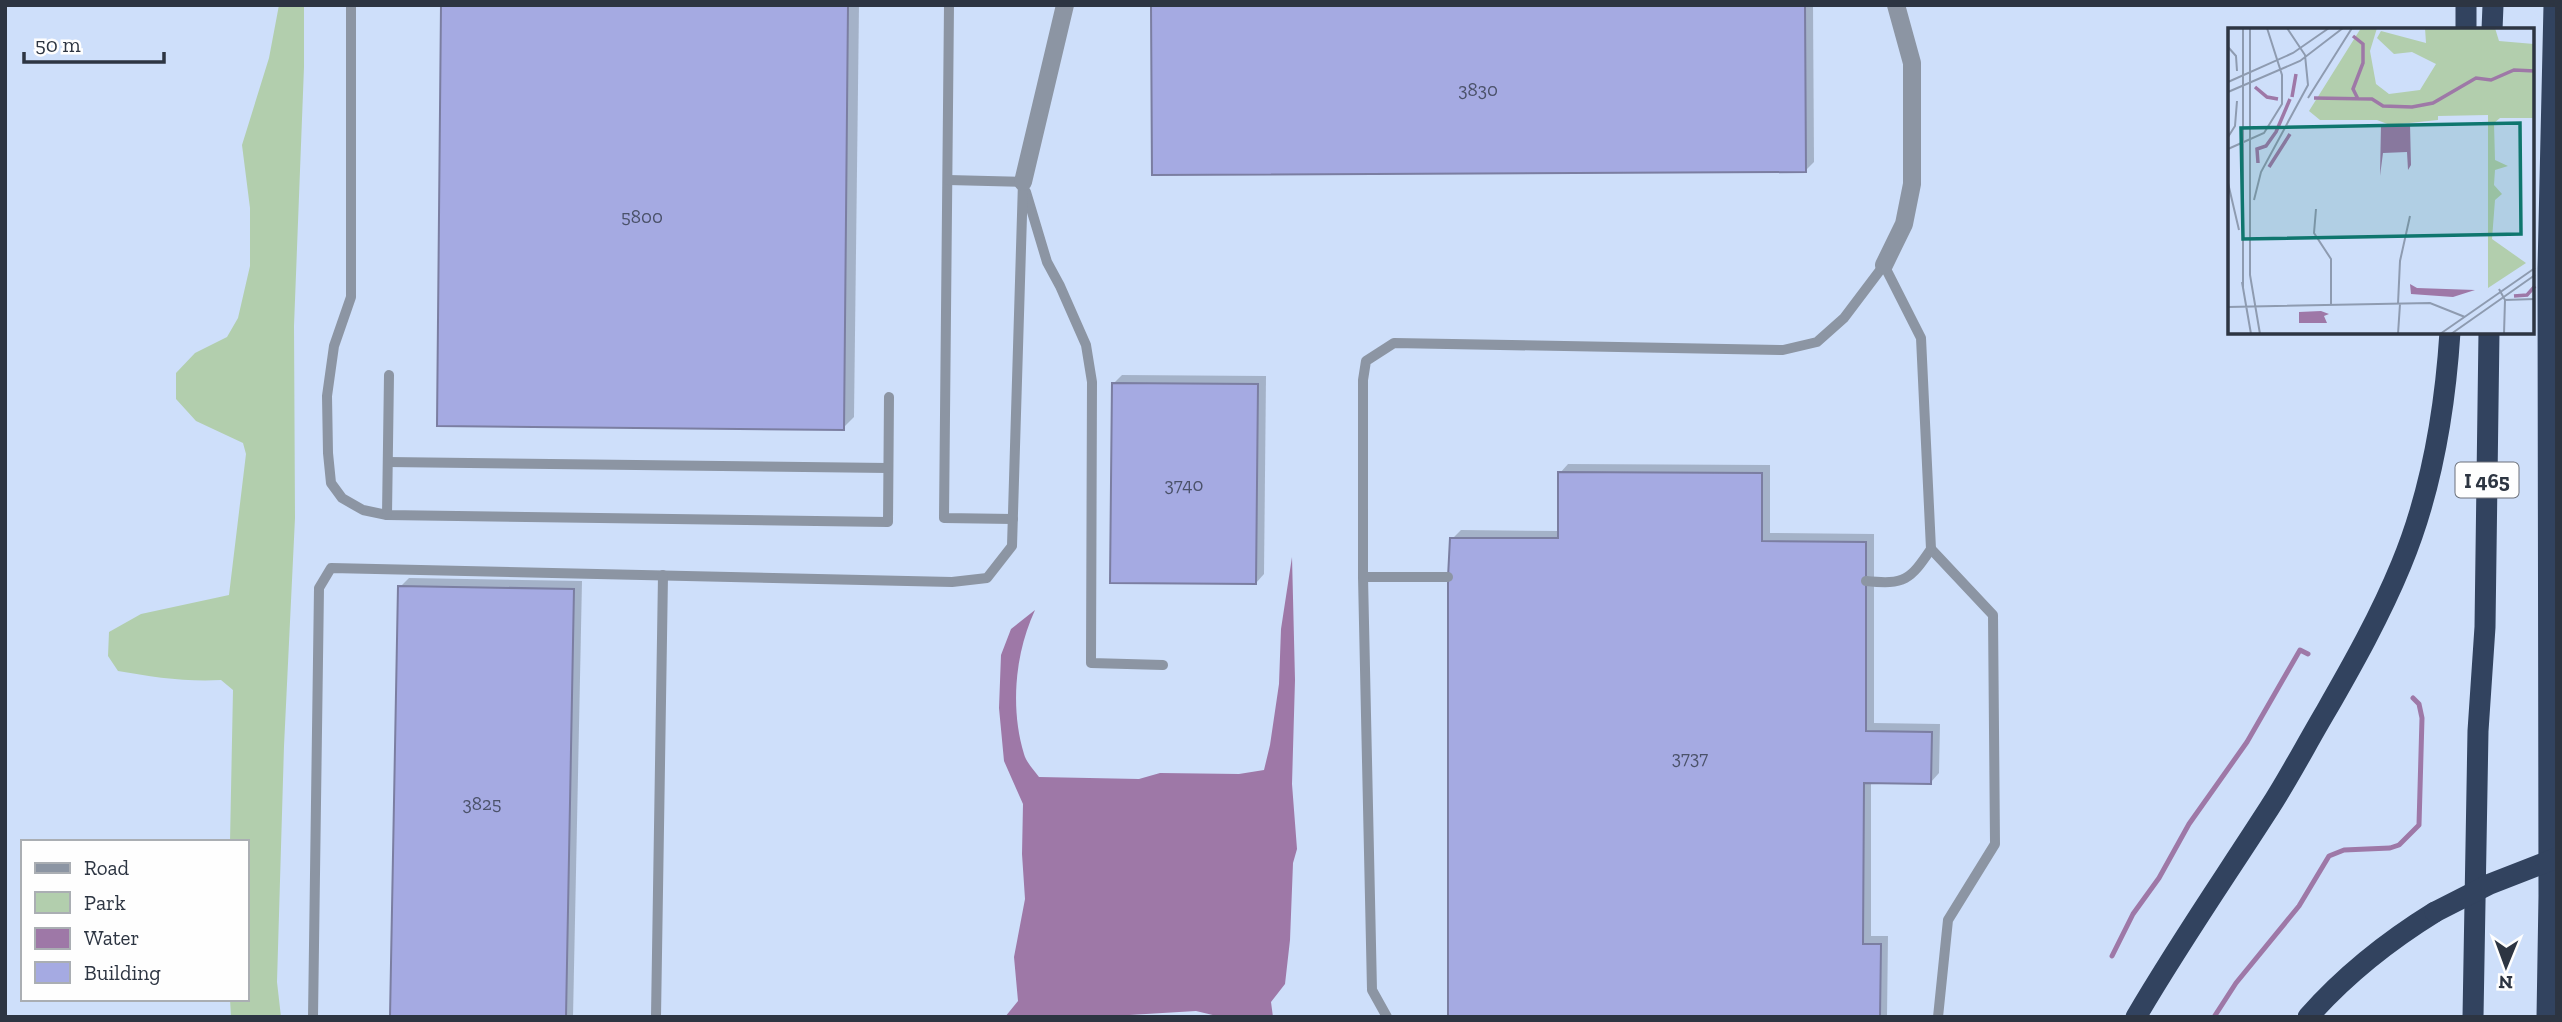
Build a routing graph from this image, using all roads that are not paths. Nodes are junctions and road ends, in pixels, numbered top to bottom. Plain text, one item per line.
1 (351, 5) edge
2 (949, 5) edge
3 (1065, 5) edge
4 (1896, 5) edge
5 (2466, 5) edge
6 (2493, 5) edge
7 (2554, 5) edge
8 (2466, 28) edge
9 (2492, 28) edge
10 (948, 180) junction
11 (1023, 182) junction
12 (1884, 265) junction
13 (2450, 334) edge
14 (2489, 334) edge
15 (389, 375) dead end
16 (890, 397) dead end
17 (388, 462) junction
18 (888, 468) junction
19 (387, 515) junction
20 (1013, 519) junction
21 (1931, 549) junction
22 (663, 575) junction
23 (1363, 577) junction
24 (1448, 577) dead end
25 (1866, 581) dead end
26 (1163, 665) dead end
27 (2557, 858) edge
28 (2197, 916) junction
29 (313, 1017) edge
30 (656, 1017) edge
31 (1387, 1017) edge
32 (1938, 1017) edge
33 (2122, 1017) edge
34 (2136, 1017) edge
35 (2308, 1017) edge
36 (2473, 1017) edge
37 (2547, 1017) edge

1 - 19 lane
2 - 10 lane
3 - 11 street
4 - 12 street
5 - 8 highway
6 - 9 highway
7 - 37 highway, I 465
10 - 11 lane
10 - 20 lane
11 - 20 lane
11 - 26 lane
12 - 21 lane
12 - 23 lane
13 - 28 highway
14 - 36 highway, I 465
15 - 17 lane
16 - 18 lane
17 - 18 lane
17 - 19 lane
18 - 19 lane
20 - 22 lane
21 - 25 lane
21 - 32 lane
22 - 29 lane
22 - 30 lane
23 - 24 lane
23 - 31 lane
27 - 35 highway, bridge
28 - 33 highway
28 - 34 highway

